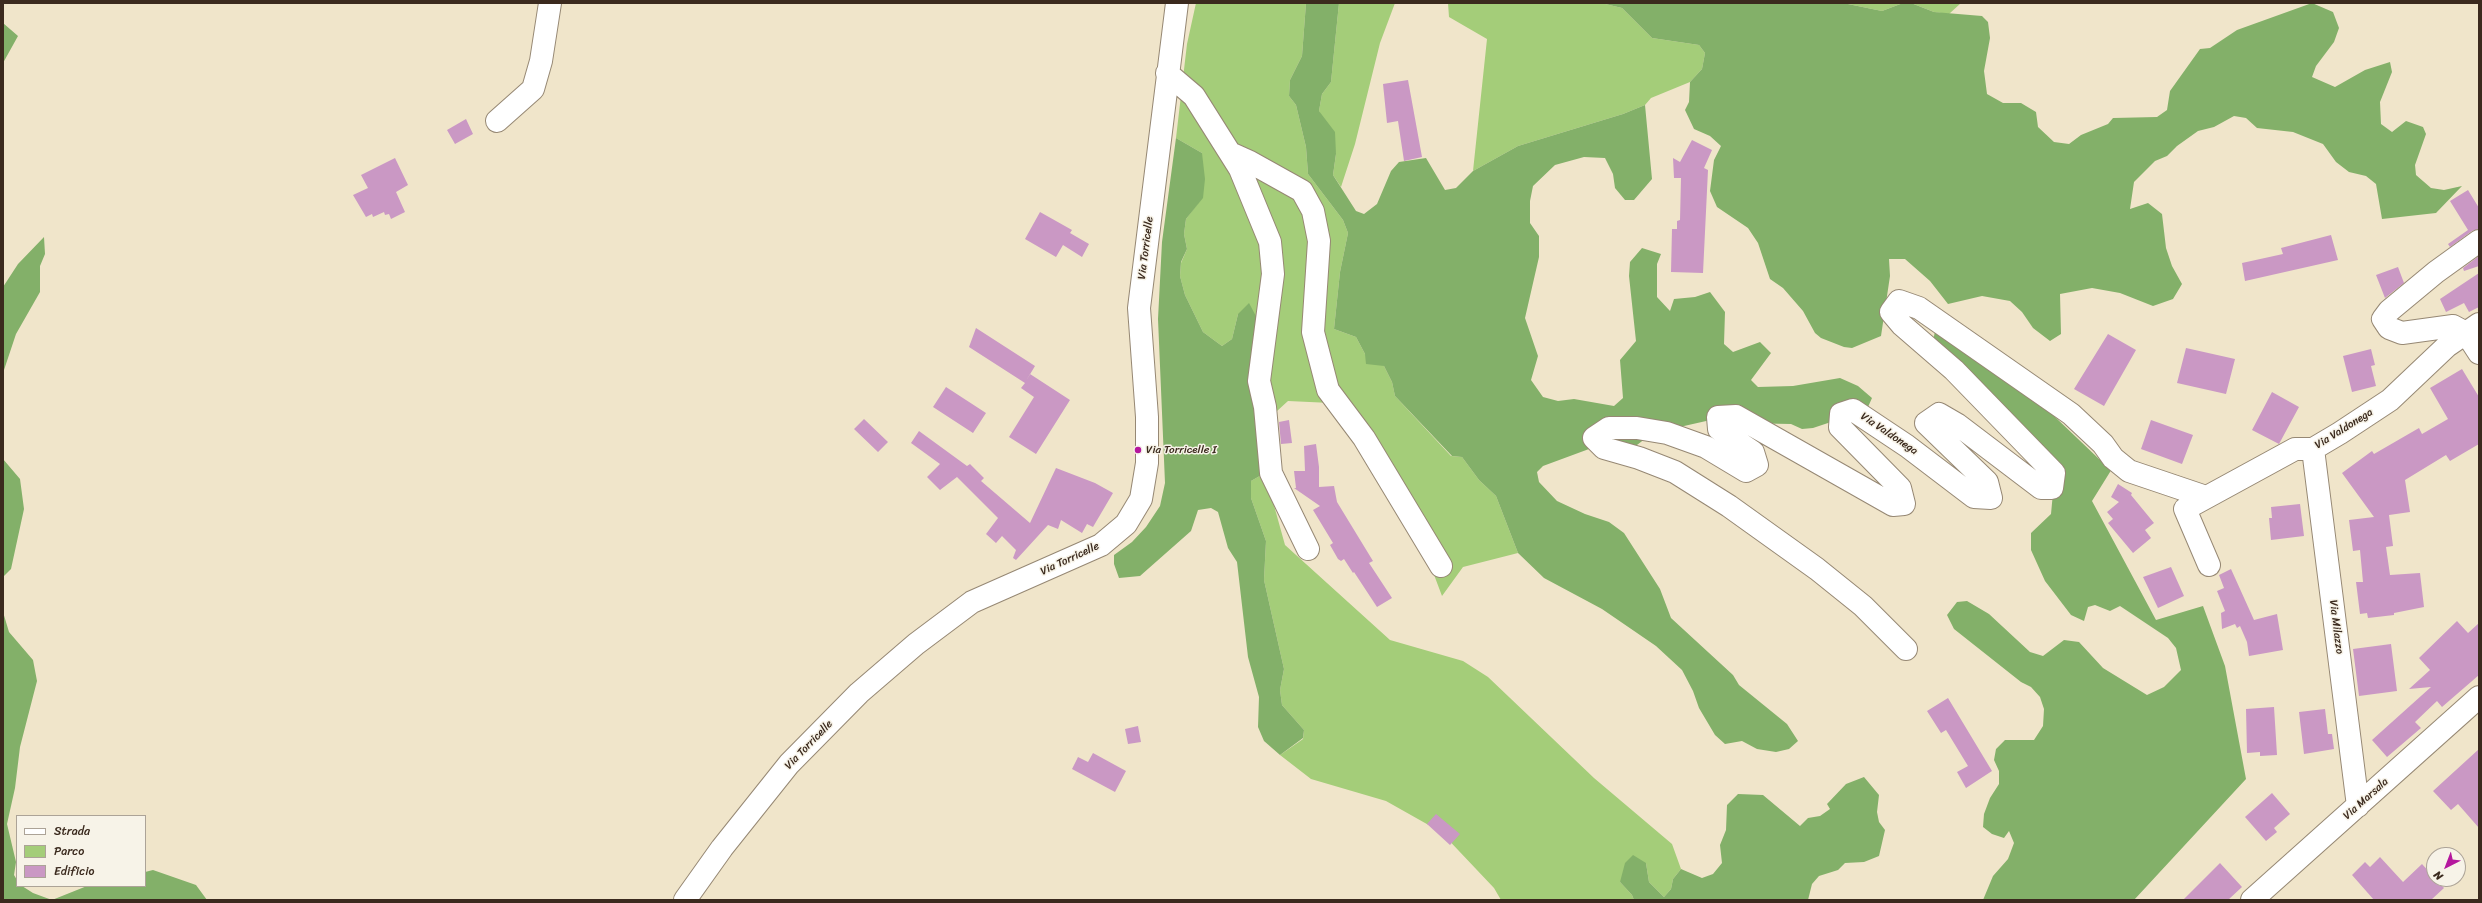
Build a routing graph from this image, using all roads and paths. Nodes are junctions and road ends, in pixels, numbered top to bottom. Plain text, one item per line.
1 (550, 3) edge
2 (1177, 3) edge
3 (1167, 73) junction
4 (497, 121) dead end
5 (1230, 153) junction
6 (2479, 241) edge
7 (2473, 329) edge
8 (2479, 353) edge
9 (2313, 449) junction
10 (2206, 497) junction
11 (1308, 549) dead end
12 (2209, 565) dead end
13 (1441, 566) dead end
14 (1906, 649) dead end
15 (2479, 697) edge
16 (2358, 806) junction
17 (685, 900) edge
18 (2252, 900) edge

1 - 4 street
2 - 3 street, Via Torricelle
3 - 5 street
3 - 17 street, Via Torricelle
5 - 11 street
5 - 13 street
6 - 7 street
7 - 8 street
7 - 9 street, Via Valdonega
9 - 10 street, Via Valdonega
9 - 16 street, Via Milazzo
10 - 12 street, Via Valdonega
10 - 14 street, Via Valdonega
15 - 16 street, Via Marsala
16 - 18 street, Via Marsala

